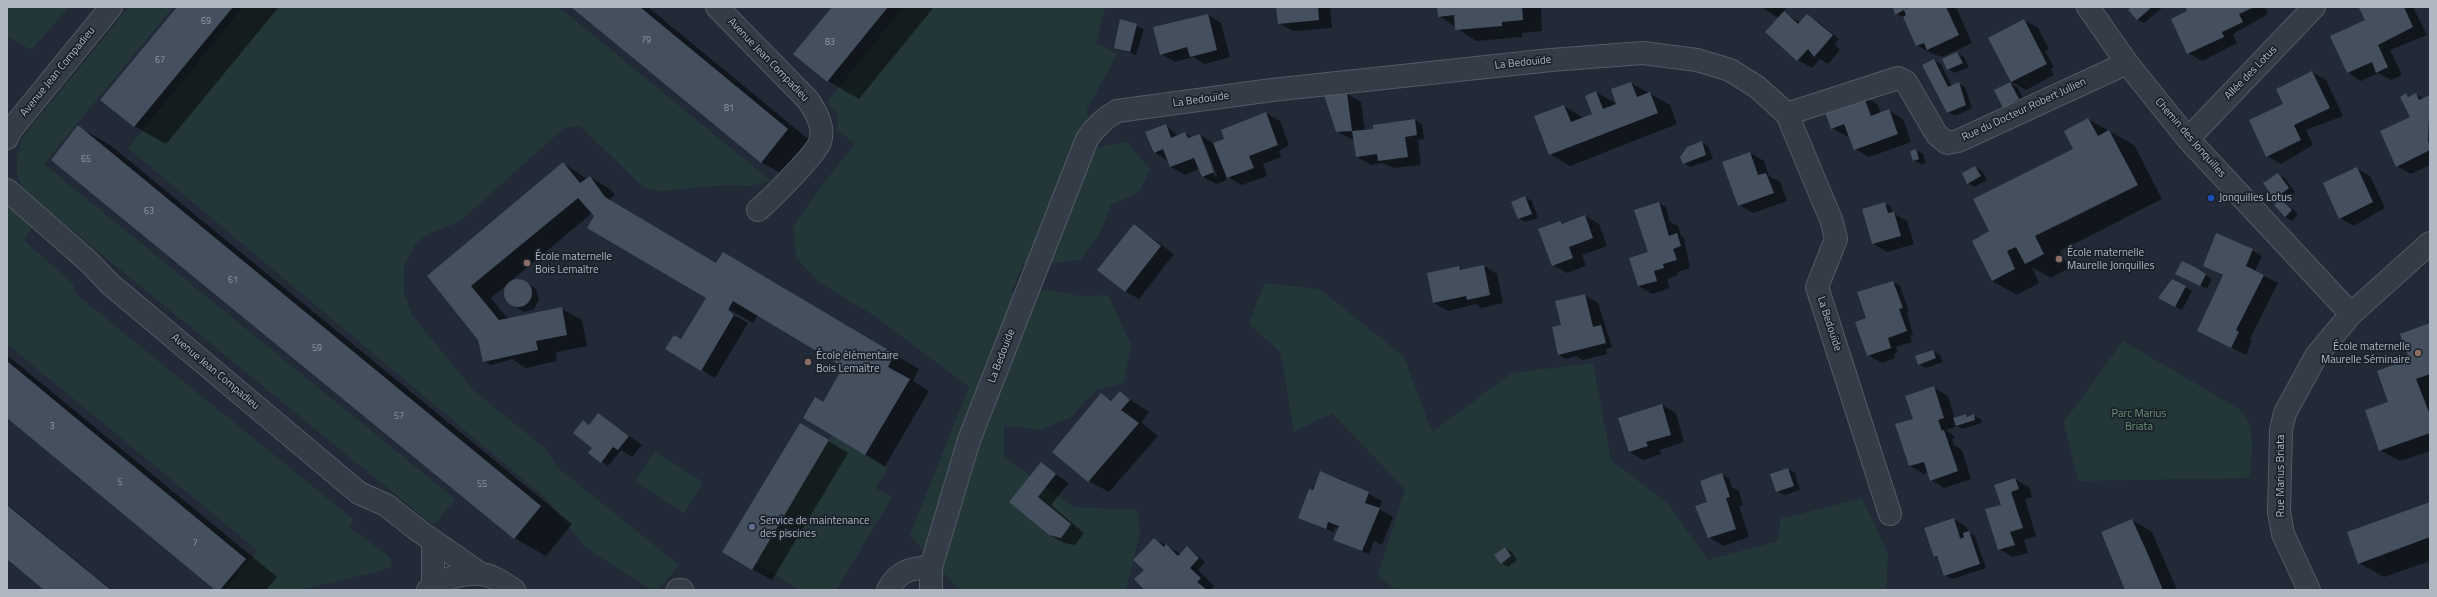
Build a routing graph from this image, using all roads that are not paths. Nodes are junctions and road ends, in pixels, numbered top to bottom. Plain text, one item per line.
1 (111, 7) edge
2 (717, 7) edge
3 (2088, 7) edge
4 (2314, 7) edge
5 (2127, 63) junction
6 (1787, 114) junction
7 (7, 138) edge
8 (2188, 139) junction
9 (7, 190) edge
10 (758, 210) dead end
11 (2430, 243) edge
12 (2351, 314) junction
13 (1890, 514) dead end
14 (433, 541) junction
15 (931, 567) junction
16 (481, 574) junction
17 (430, 587) edge
18 (514, 590) edge
19 (678, 590) edge
20 (682, 590) edge
21 (888, 590) edge
22 (931, 590) edge
23 (2309, 590) edge

1 - 7 street, Avenue Jean Compadieu
2 - 10 street, Avenue Jean Compadieu
3 - 5 street, Chemin des Jonquilles
4 - 8 street, Allée des Lotus
5 - 6 street, Rue du Docteur Robert Jullien
5 - 8 street, Chemin des Jonquilles
6 - 13 street, La Bedouïde
6 - 15 street, La Bedouïde
8 - 12 street, Chemin des Jonquilles
9 - 14 street, Avenue Jean Compadieu
11 - 12 street, Rue Marius Briata
12 - 23 street, Rue Marius Briata
14 - 16 street, Avenue Jean Compadieu
14 - 17 street
15 - 21 street
15 - 22 street, La Bedouïde
16 - 17 street
16 - 18 street, Avenue Jean Compadieu
19 - 20 street

